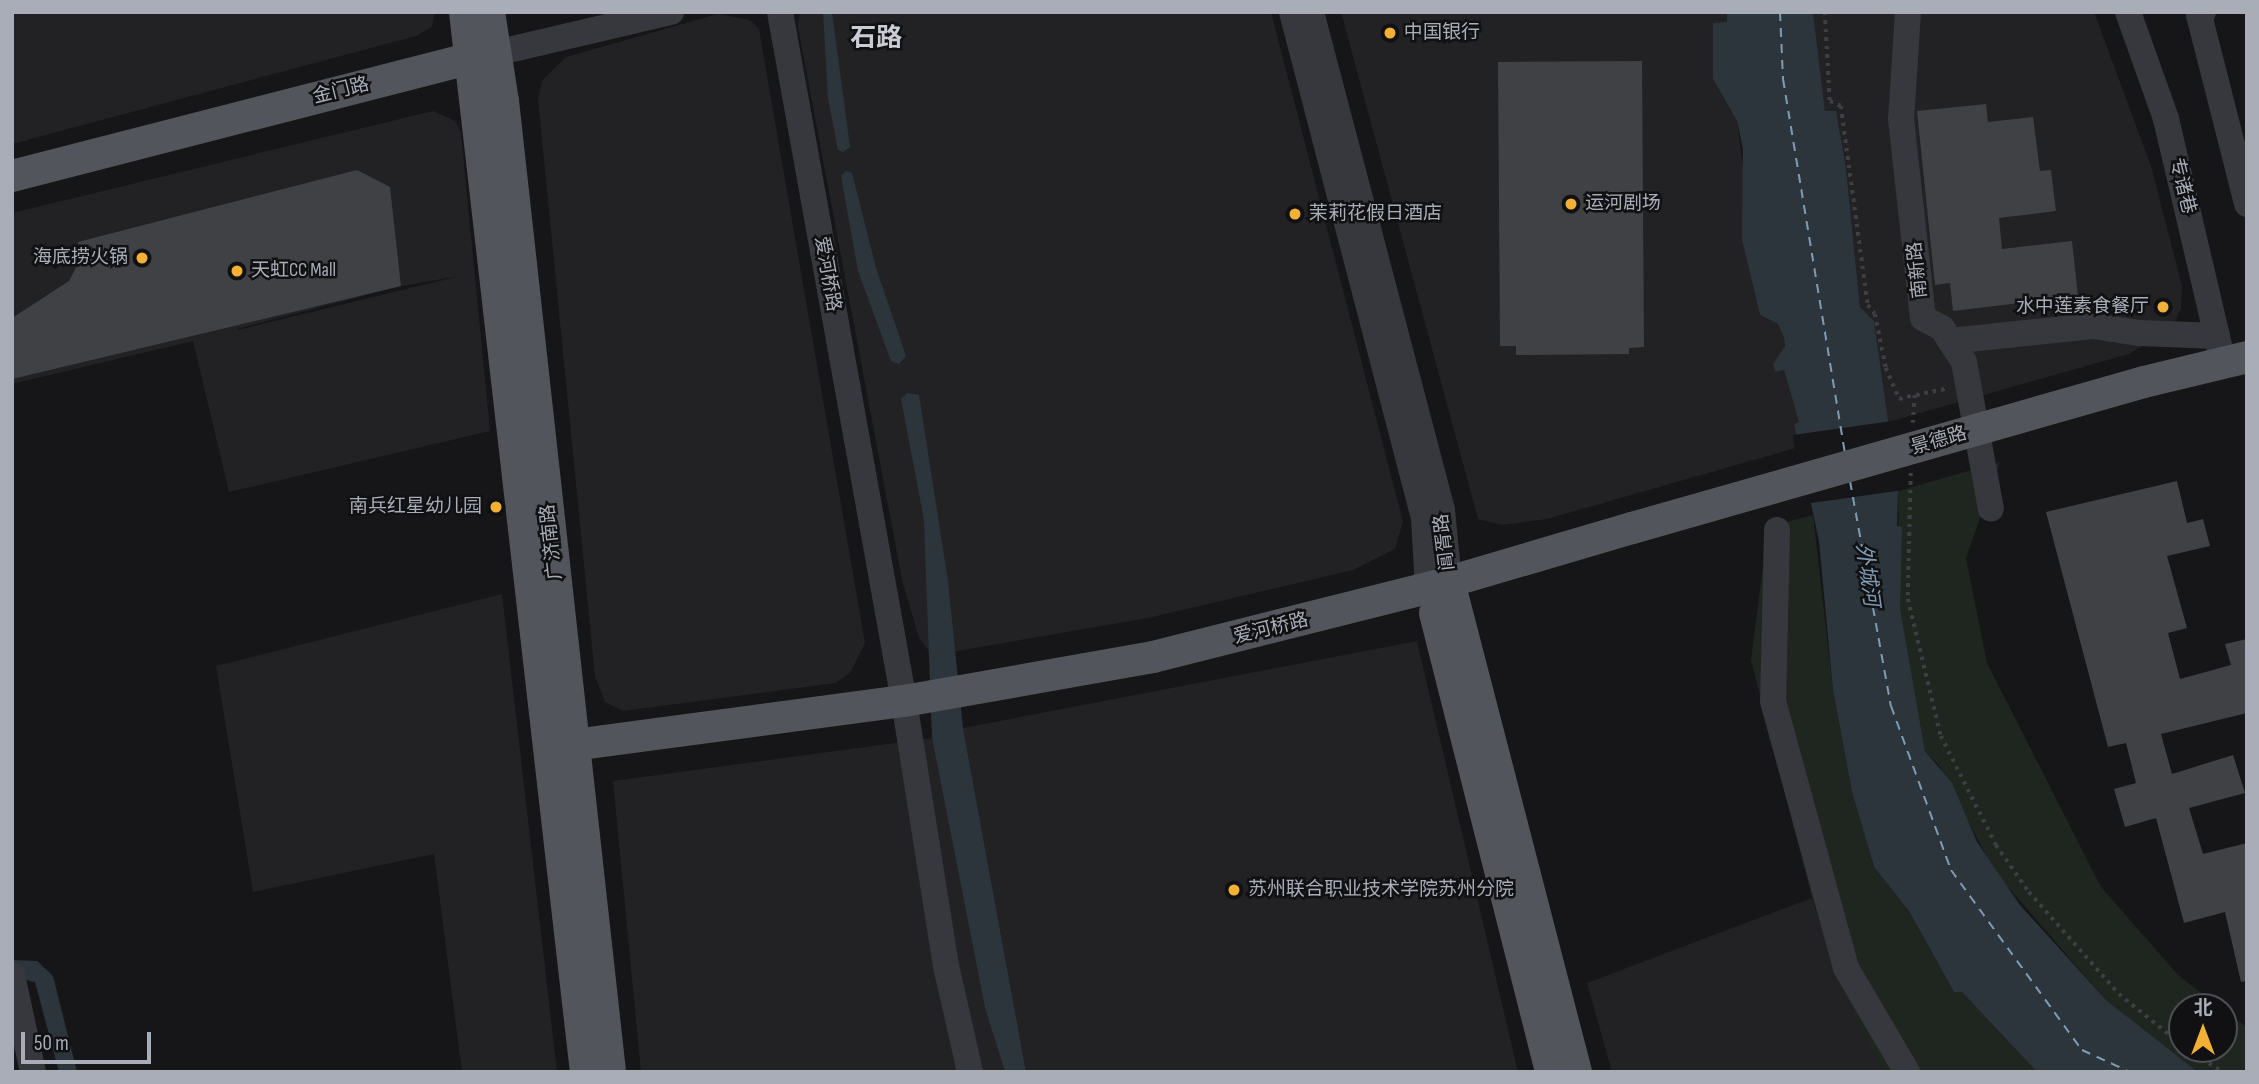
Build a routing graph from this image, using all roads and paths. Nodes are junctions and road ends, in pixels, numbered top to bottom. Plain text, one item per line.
1 (465, 12) edge
2 (489, 12) edge
3 (671, 12) edge
4 (780, 12) edge
5 (1292, 12) edge
6 (1311, 12) edge
7 (1825, 12) edge
8 (1908, 12) edge
9 (2128, 12) edge
10 (2203, 12) edge
11 (483, 55) junction
12 (12, 176) edge
13 (2247, 204) edge
14 (1950, 341) junction
15 (2229, 352) edge
16 (1968, 384) junction
17 (1914, 395) junction
18 (1913, 433) dead end
19 (1911, 471) dead end
20 (1991, 509) dead end
21 (1632, 528) joint
22 (1777, 530) dead end
23 (1439, 585) junction
24 (910, 700) junction
25 (562, 747) junction
26 (13, 978) edge
27 (2168, 1034) edge
28 (33, 1072) edge
29 (586, 1072) edge
30 (610, 1072) edge
31 (970, 1072) edge
32 (1551, 1072) edge
33 (1576, 1072) edge
34 (1907, 1072) edge

1 - 11 main road, 广济南路
2 - 11 main road, 广济南路
3 - 11 street, 金门路
4 - 24 street, 爱河桥路
5 - 23 street, 阊胥路
6 - 23 street, 阊胥路
7 - 17 path
8 - 14 street, 南新路
9 - 15 street, 专诸巷
10 - 13 street
11 - 12 main road, 金门路
11 - 25 main road, 广济南路
14 - 15 street
14 - 16 street, 南新路
15 - 21 main road, 景德路, bridge
16 - 17 path
16 - 20 street, 南新路
17 - 18 path
19 - 27 path
21 - 23 main road, 爱河桥路
22 - 34 street
23 - 24 main road, 爱河桥路
23 - 32 main road, 阊胥路
23 - 33 main road, 阊胥路
24 - 25 main road, 爱河桥路
24 - 31 street, 爱河桥路
25 - 29 main road, 广济南路
25 - 30 main road, 广济南路
26 - 28 street

